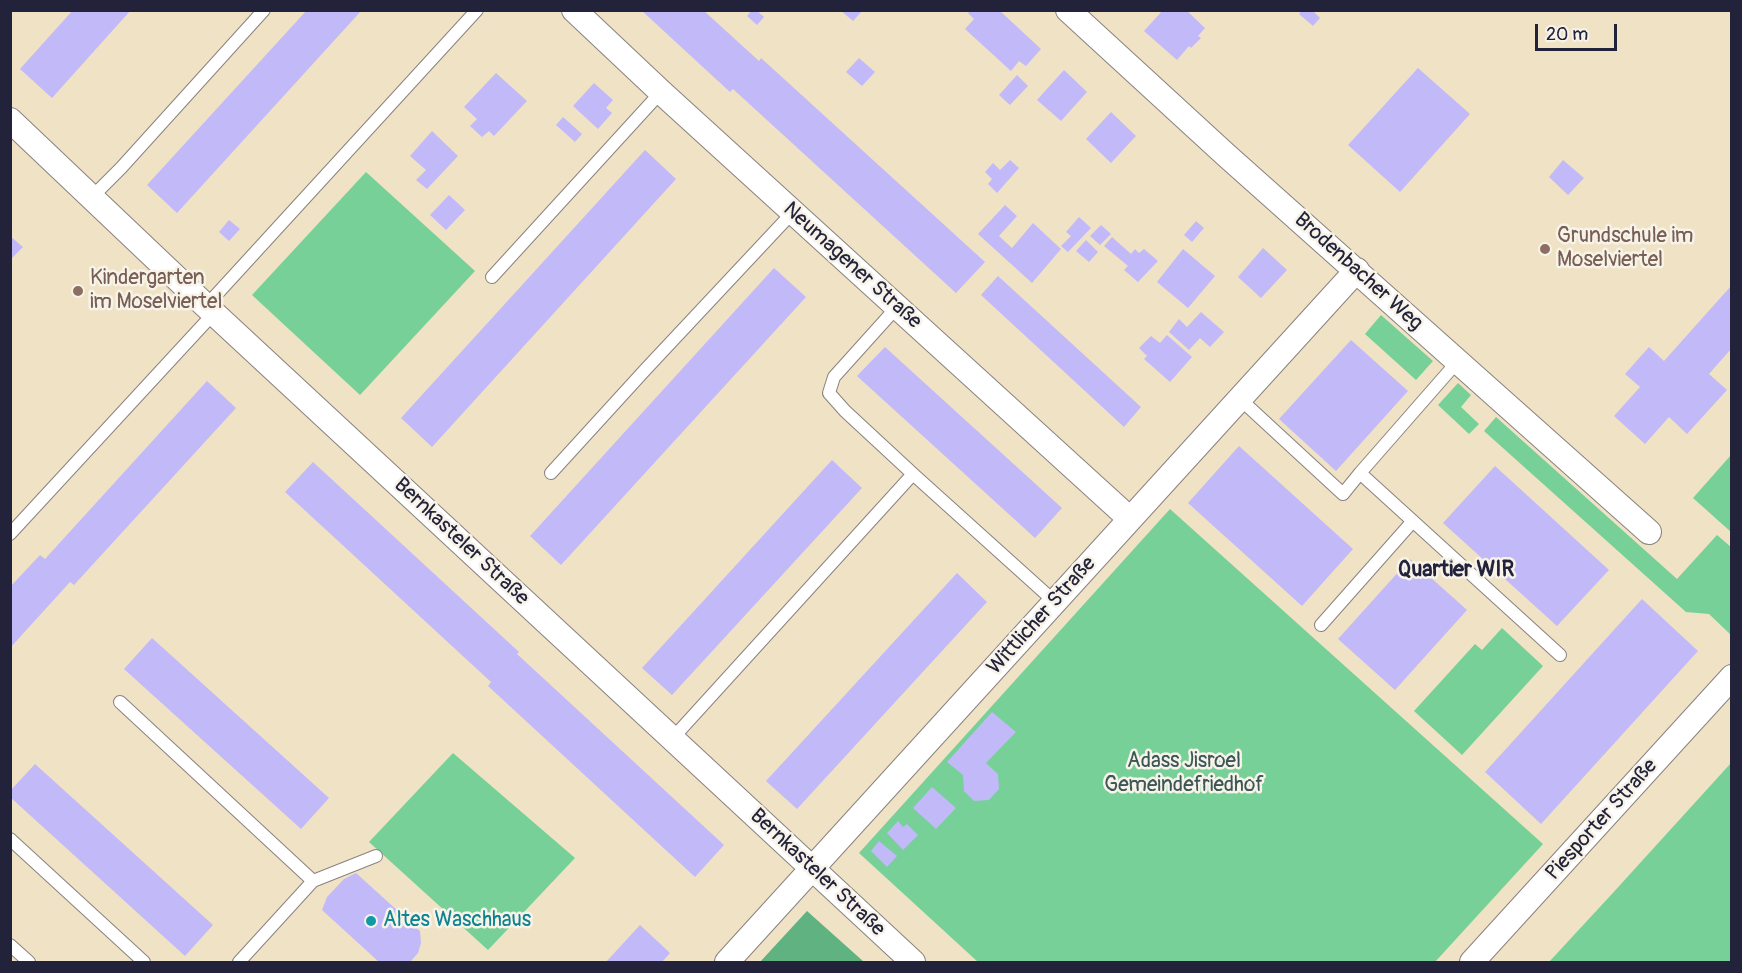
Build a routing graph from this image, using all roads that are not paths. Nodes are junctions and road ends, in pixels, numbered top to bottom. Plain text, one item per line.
1 (264, 10) edge
2 (477, 10) edge
3 (574, 10) edge
4 (1068, 10) edge
5 (661, 92) junction
6 (10, 120) edge
7 (92, 196) junction
8 (793, 212) junction
9 (1357, 270) junction
10 (492, 277) dead end
11 (897, 307) junction
12 (210, 310) junction
13 (1458, 361) junction
14 (1240, 399) junction
15 (551, 473) dead end
16 (1360, 473) junction
17 (913, 474) junction
18 (1130, 519) junction
19 (1413, 521) junction
20 (1649, 531) dead end
21 (10, 534) edge
22 (1054, 602) junction
23 (1320, 625) dead end
24 (1560, 654) dead end
25 (1731, 677) edge
26 (120, 702) dead end
27 (672, 739) junction
28 (10, 839) edge
29 (376, 856) dead end
30 (812, 869) junction
31 (313, 881) junction
32 (10, 945) edge
33 (29, 963) edge
34 (144, 963) edge
35 (239, 963) edge
36 (727, 963) edge
37 (913, 963) edge
38 (1472, 963) edge

1 - 7 lane
2 - 12 lane
3 - 5 street, Neumagener Straße
4 - 9 street, Brodenbacher Weg
5 - 8 street, Neumagener Straße
5 - 10 lane
6 - 7 street, Bernkasteler Straße
7 - 12 street, Bernkasteler Straße
8 - 11 street, Neumagener Straße
8 - 15 lane
9 - 13 street, Brodenbacher Weg
9 - 14 street, Wittlicher Straße
11 - 17 lane
11 - 18 street, Neumagener Straße
12 - 21 lane
12 - 27 street, Bernkasteler Straße
13 - 16 lane
13 - 20 street, Brodenbacher Weg
14 - 16 lane
14 - 18 street, Wittlicher Straße
16 - 19 lane
17 - 22 lane
17 - 27 lane
18 - 22 street, Wittlicher Straße
19 - 23 lane
19 - 24 lane
22 - 30 street, Wittlicher Straße
25 - 38 street, Piesporter Straße
26 - 31 lane
27 - 30 street, Bernkasteler Straße
28 - 34 lane
29 - 31 lane
30 - 36 street, Wittlicher Straße
30 - 37 street, Bernkasteler Straße
31 - 35 lane
32 - 33 lane

